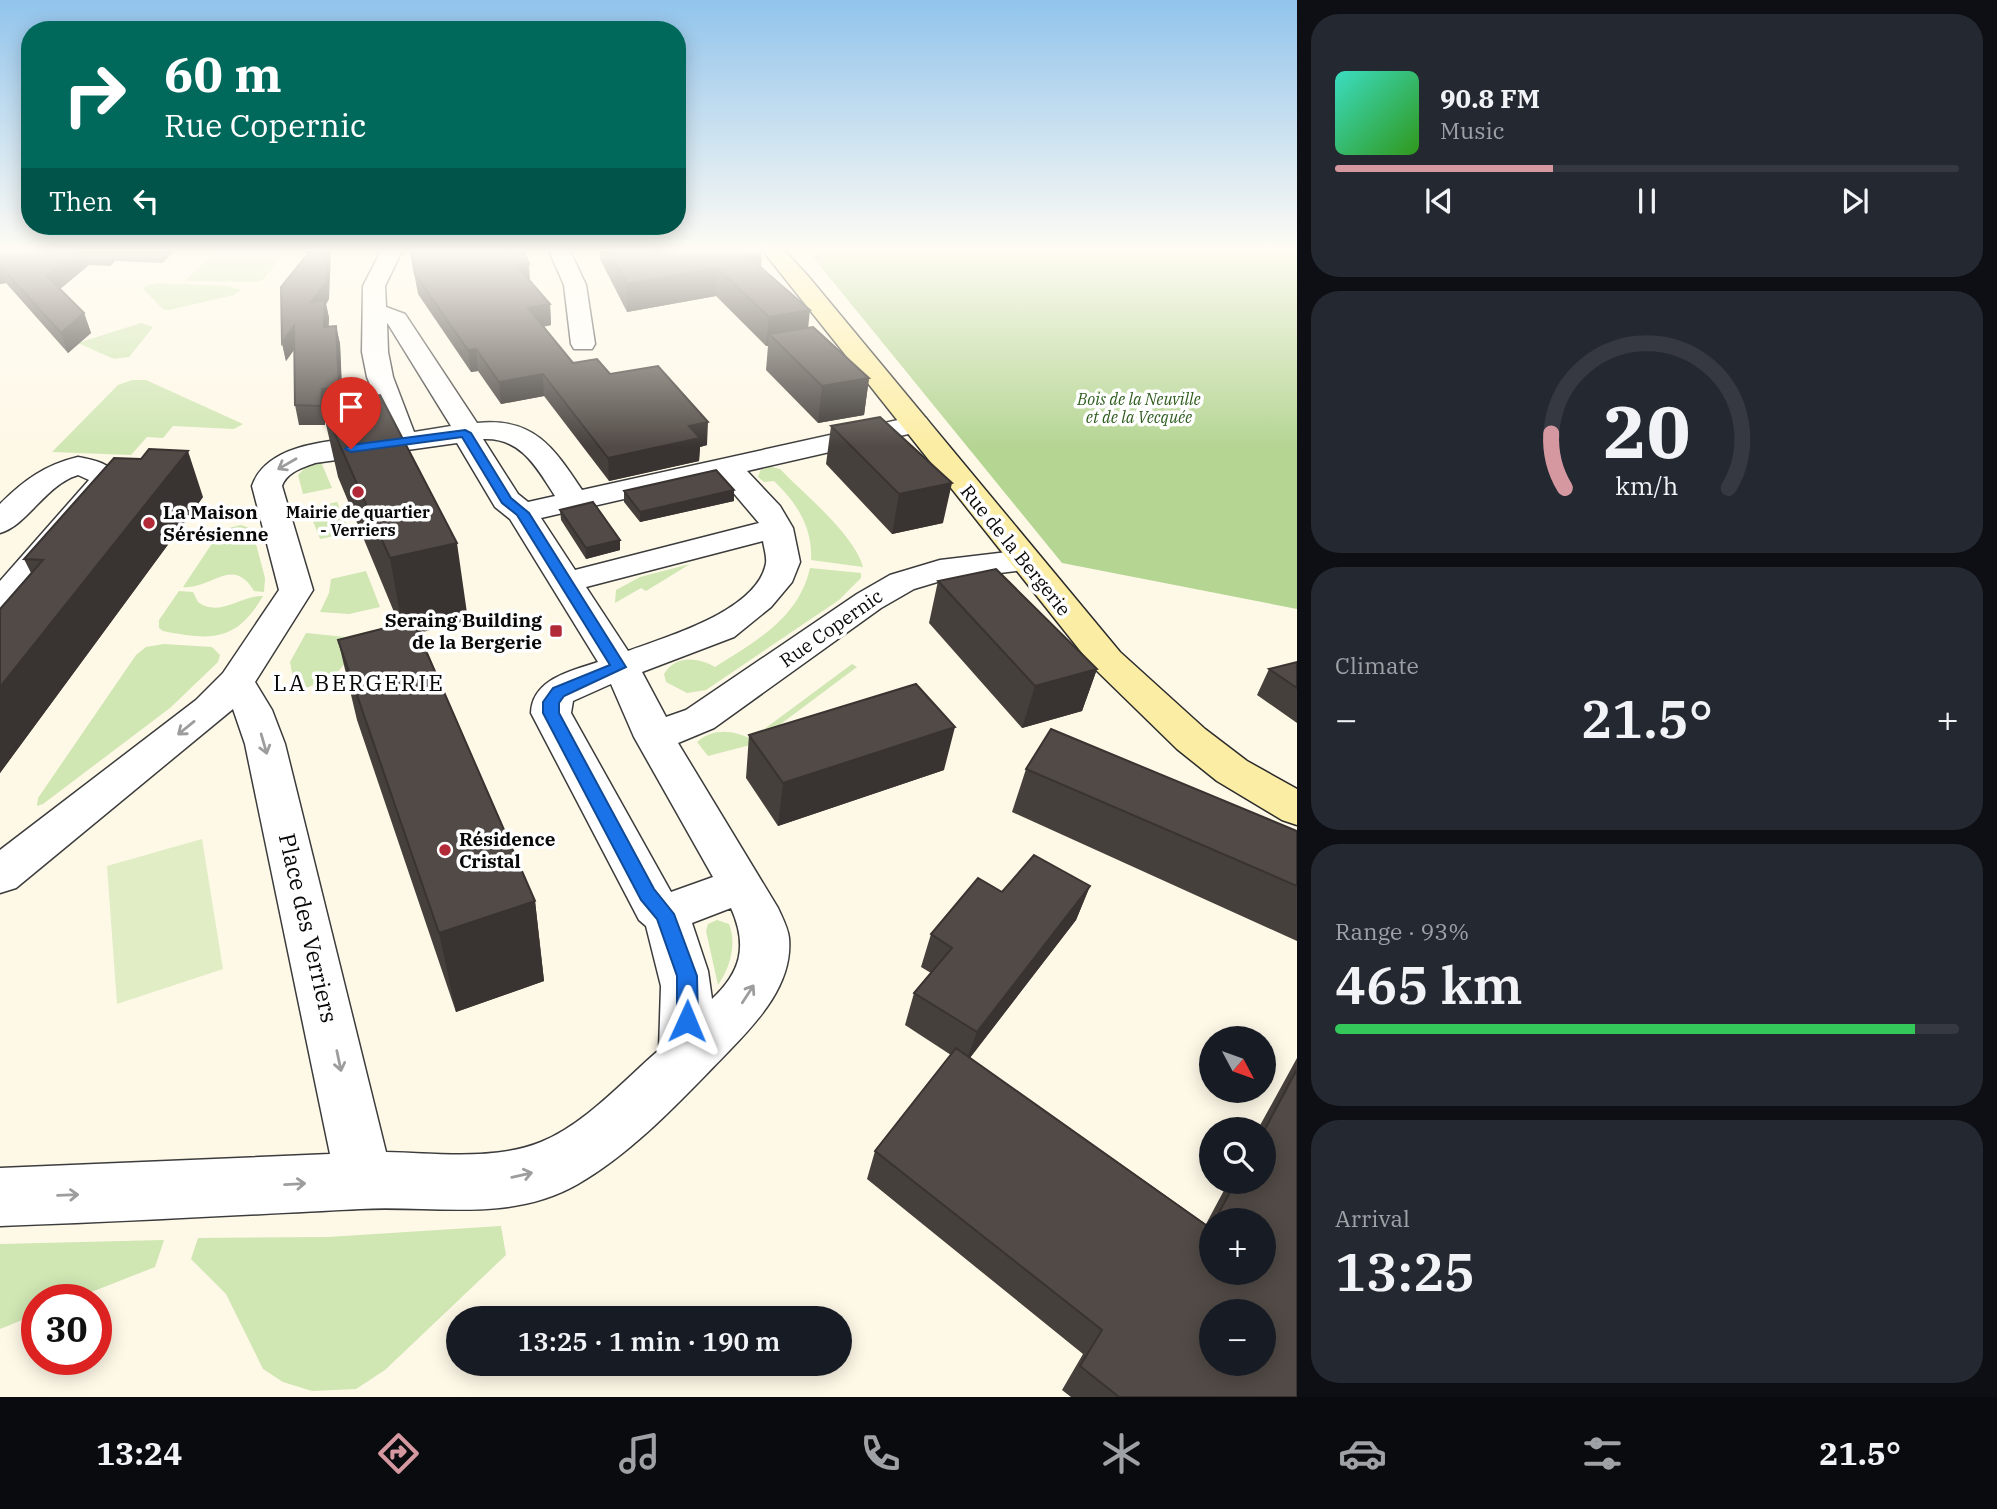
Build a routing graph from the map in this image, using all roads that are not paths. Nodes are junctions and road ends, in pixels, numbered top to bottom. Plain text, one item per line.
1 (373, 316) edge
2 (392, 316) edge
3 (579, 316) edge
4 (827, 316) edge
5 (583, 344) dead end
6 (916, 424) junction
7 (467, 433) junction
8 (402, 443) junction
9 (726, 466) junction
10 (573, 500) junction
11 (522, 513) junction
12 (0, 523) edge
13 (778, 528) junction
14 (1024, 560) junction
15 (566, 582) junction
16 (0, 601) edge
17 (619, 667) junction
18 (236, 682) junction
19 (654, 737) junction
20 (1297, 808) edge
21 (8, 858) edge
22 (743, 885) junction
23 (665, 914) junction
24 (684, 1061) junction
25 (364, 1180) junction
26 (0, 1196) edge

1 - 8 street
2 - 7 street
3 - 5 street
4 - 6 street, Rue de la Bergerie
6 - 9 street
6 - 14 street, Rue de la Bergerie
7 - 8 street
7 - 10 street
7 - 11 street
8 -> 18 street
9 - 10 street
9 - 13 street
10 - 11 street
11 - 15 street
12 - 16 street
13 - 15 street
13 - 17 street
14 - 19 street, Rue Copernic
14 - 20 street, Rue de la Bergerie
15 - 17 street
17 - 19 street
17 - 23 street
18 -> 21 street
18 -> 25 street, Place des Verriers
19 - 22 street
22 - 23 street
24 -> 22 street
23 - 24 street
25 -> 24 street
26 -> 25 street

